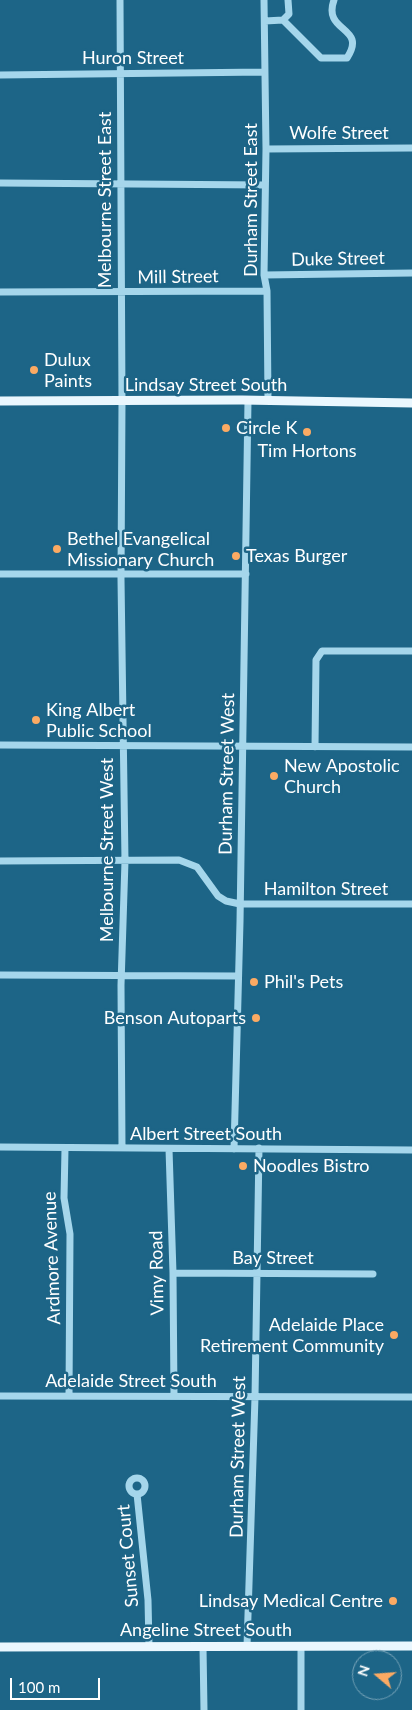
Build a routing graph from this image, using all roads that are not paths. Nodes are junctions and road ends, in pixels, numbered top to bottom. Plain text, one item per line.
1 (120, 0) edge
2 (264, 0) edge
3 (288, 0) edge
4 (334, 0) edge
5 (284, 20) junction
6 (265, 21) junction
7 (265, 72) junction
8 (120, 73) junction
9 (0, 74) edge
10 (412, 148) edge
11 (266, 149) junction
12 (0, 183) edge
13 (121, 183) junction
14 (265, 185) junction
15 (412, 273) edge
16 (264, 275) junction
17 (267, 291) junction
18 (0, 292) edge
19 (121, 292) junction
20 (268, 400) junction
21 (0, 401) edge
22 (122, 401) junction
23 (248, 401) junction
24 (412, 402) edge
25 (121, 573) junction
26 (0, 574) edge
27 (246, 574) junction
28 (412, 652) edge
29 (0, 745) edge
30 (122, 746) junction
31 (315, 746) junction
32 (242, 747) junction
33 (412, 747) edge
34 (0, 861) edge
35 (125, 861) junction
36 (240, 904) junction
37 (412, 904) edge
38 (122, 975) junction
39 (0, 976) edge
40 (238, 976) junction
41 (0, 1147) edge
42 (122, 1148) junction
43 (259, 1148) junction
44 (65, 1149) junction
45 (169, 1149) junction
46 (234, 1149) junction
47 (412, 1150) edge
48 (173, 1273) junction
49 (258, 1273) junction
50 (373, 1274) dead end
51 (0, 1396) edge
52 (69, 1396) junction
53 (174, 1396) junction
54 (255, 1397) junction
55 (412, 1397) edge
56 (137, 1494) dead end
57 (149, 1646) junction
58 (247, 1646) junction
59 (301, 1646) junction
60 (412, 1646) edge
61 (0, 1647) edge
62 (203, 1647) junction
63 (204, 1710) edge
64 (301, 1710) edge

1 - 8 street, Melbourne Street East
2 - 6 street, Durham Street East
3 - 5 street
4 - 5 street
5 - 6 street
6 - 7 street, Durham Street East
7 - 8 street, Huron Street
7 - 11 street, Durham Street East
8 - 9 street, Huron Street
8 - 13 street, Melbourne Street East
10 - 11 street, Wolfe Street
11 - 14 street, Durham Street East
12 - 13 street
13 - 14 street
13 - 19 street, Melbourne Street East
14 - 16 street, Durham Street East
15 - 16 street, Duke Street
16 - 17 street, Durham Street East
17 - 19 street, Mill Street
17 - 20 street, Durham Street East
18 - 19 street, Mill Street
19 - 22 street, Melbourne Street East
20 - 23 main road, Lindsay Street South
20 - 24 main road, Lindsay Street South
21 - 22 main road, Lindsay Street South
22 - 23 main road, Lindsay Street South
22 - 25 street, Melbourne Street West
23 - 27 street, Durham Street West
25 - 26 street
25 - 27 street
25 - 30 street, Melbourne Street West
27 - 32 street, Durham Street West
28 - 31 street
29 - 30 street
30 - 32 street
30 - 35 street, Melbourne Street West
31 - 32 street
31 - 33 street
32 - 36 street, Durham Street West
34 - 35 street
35 - 36 street
35 - 38 street, Melbourne Street West
36 - 37 street, Hamilton Street
36 - 40 street, Durham Street West
38 - 39 street
38 - 40 street
38 - 42 street, Melbourne Street West
40 - 46 street, Durham Street West
41 - 44 street, Albert Street South
42 - 44 street, Albert Street South
42 - 45 street, Albert Street South
43 - 46 street, Albert Street South
43 - 47 street, Albert Street South
43 - 49 street, Durham Street West
44 - 52 street, Ardmore Avenue
45 - 46 street, Albert Street South
45 - 48 street, Vimy Road
48 - 49 street, Bay Street
48 - 53 street, Vimy Road
49 - 50 street, Bay Street
49 - 54 street, Durham Street West
51 - 52 street, Adelaide Street South
52 - 53 street, Adelaide Street South
53 - 54 street, Adelaide Street South
54 - 55 street, Adelaide Street South
54 - 58 street, Durham Street West
56 - 57 street, Sunset Court
57 - 61 main road, Angeline Street South
57 - 62 main road, Angeline Street South
58 - 59 main road, Angeline Street South
58 - 62 main road, Angeline Street South
59 - 60 main road, Angeline Street South
59 - 64 street
62 - 63 street

